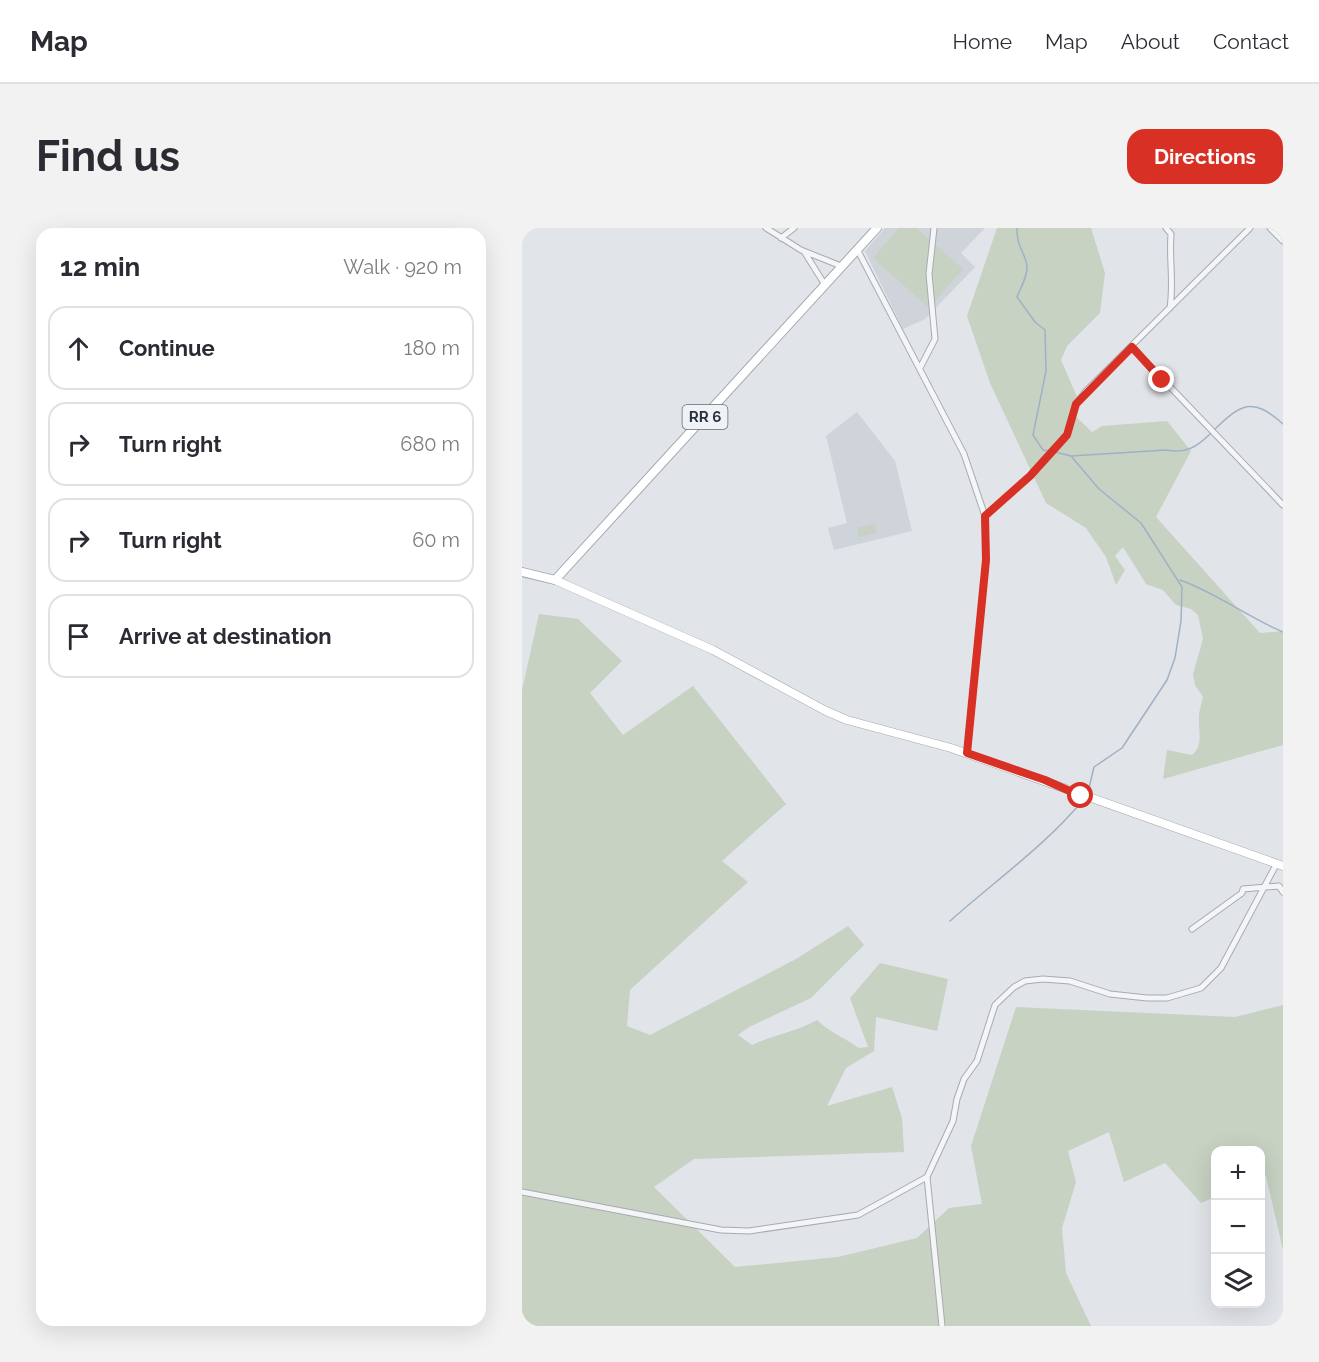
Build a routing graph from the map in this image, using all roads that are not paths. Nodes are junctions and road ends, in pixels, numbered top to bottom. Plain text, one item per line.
1 (766, 228) edge
2 (794, 228) edge
3 (877, 228) edge
4 (934, 228) edge
5 (1166, 228) edge
6 (1250, 228) edge
7 (1270, 228) edge
8 (781, 238) junction
9 (1283, 241) edge
10 (857, 249) junction
11 (805, 252) junction
12 (841, 266) junction
13 (825, 285) junction
14 (1170, 309) junction
15 (1132, 347) junction
16 (920, 368) junction
17 (1283, 505) edge
18 (985, 516) junction
19 (522, 572) edge
20 (555, 580) junction
21 (967, 753) junction
22 (1280, 864) edge
23 (1265, 888) junction
24 (1283, 892) edge
25 (1192, 929) dead end
26 (927, 1177) junction
27 (522, 1192) edge
28 (942, 1326) edge

1 - 8 street
2 - 8 street
3 - 10 main road, RR 6
4 - 16 street
5 - 14 street
6 - 14 street
7 - 9 street
8 - 11 street
10 - 12 main road, RR 6
10 - 16 street
11 - 12 street
11 - 13 street
12 - 13 main road, RR 6
13 - 20 main road, RR 6
14 - 15 street
15 - 17 street
15 - 18 street
16 - 18 street
18 - 21 street
19 - 20 main road
20 - 21 main road
21 - 22 main road
22 - 23 street
23 - 24 street
23 - 25 street
23 - 26 street
26 - 27 street
26 - 28 street

